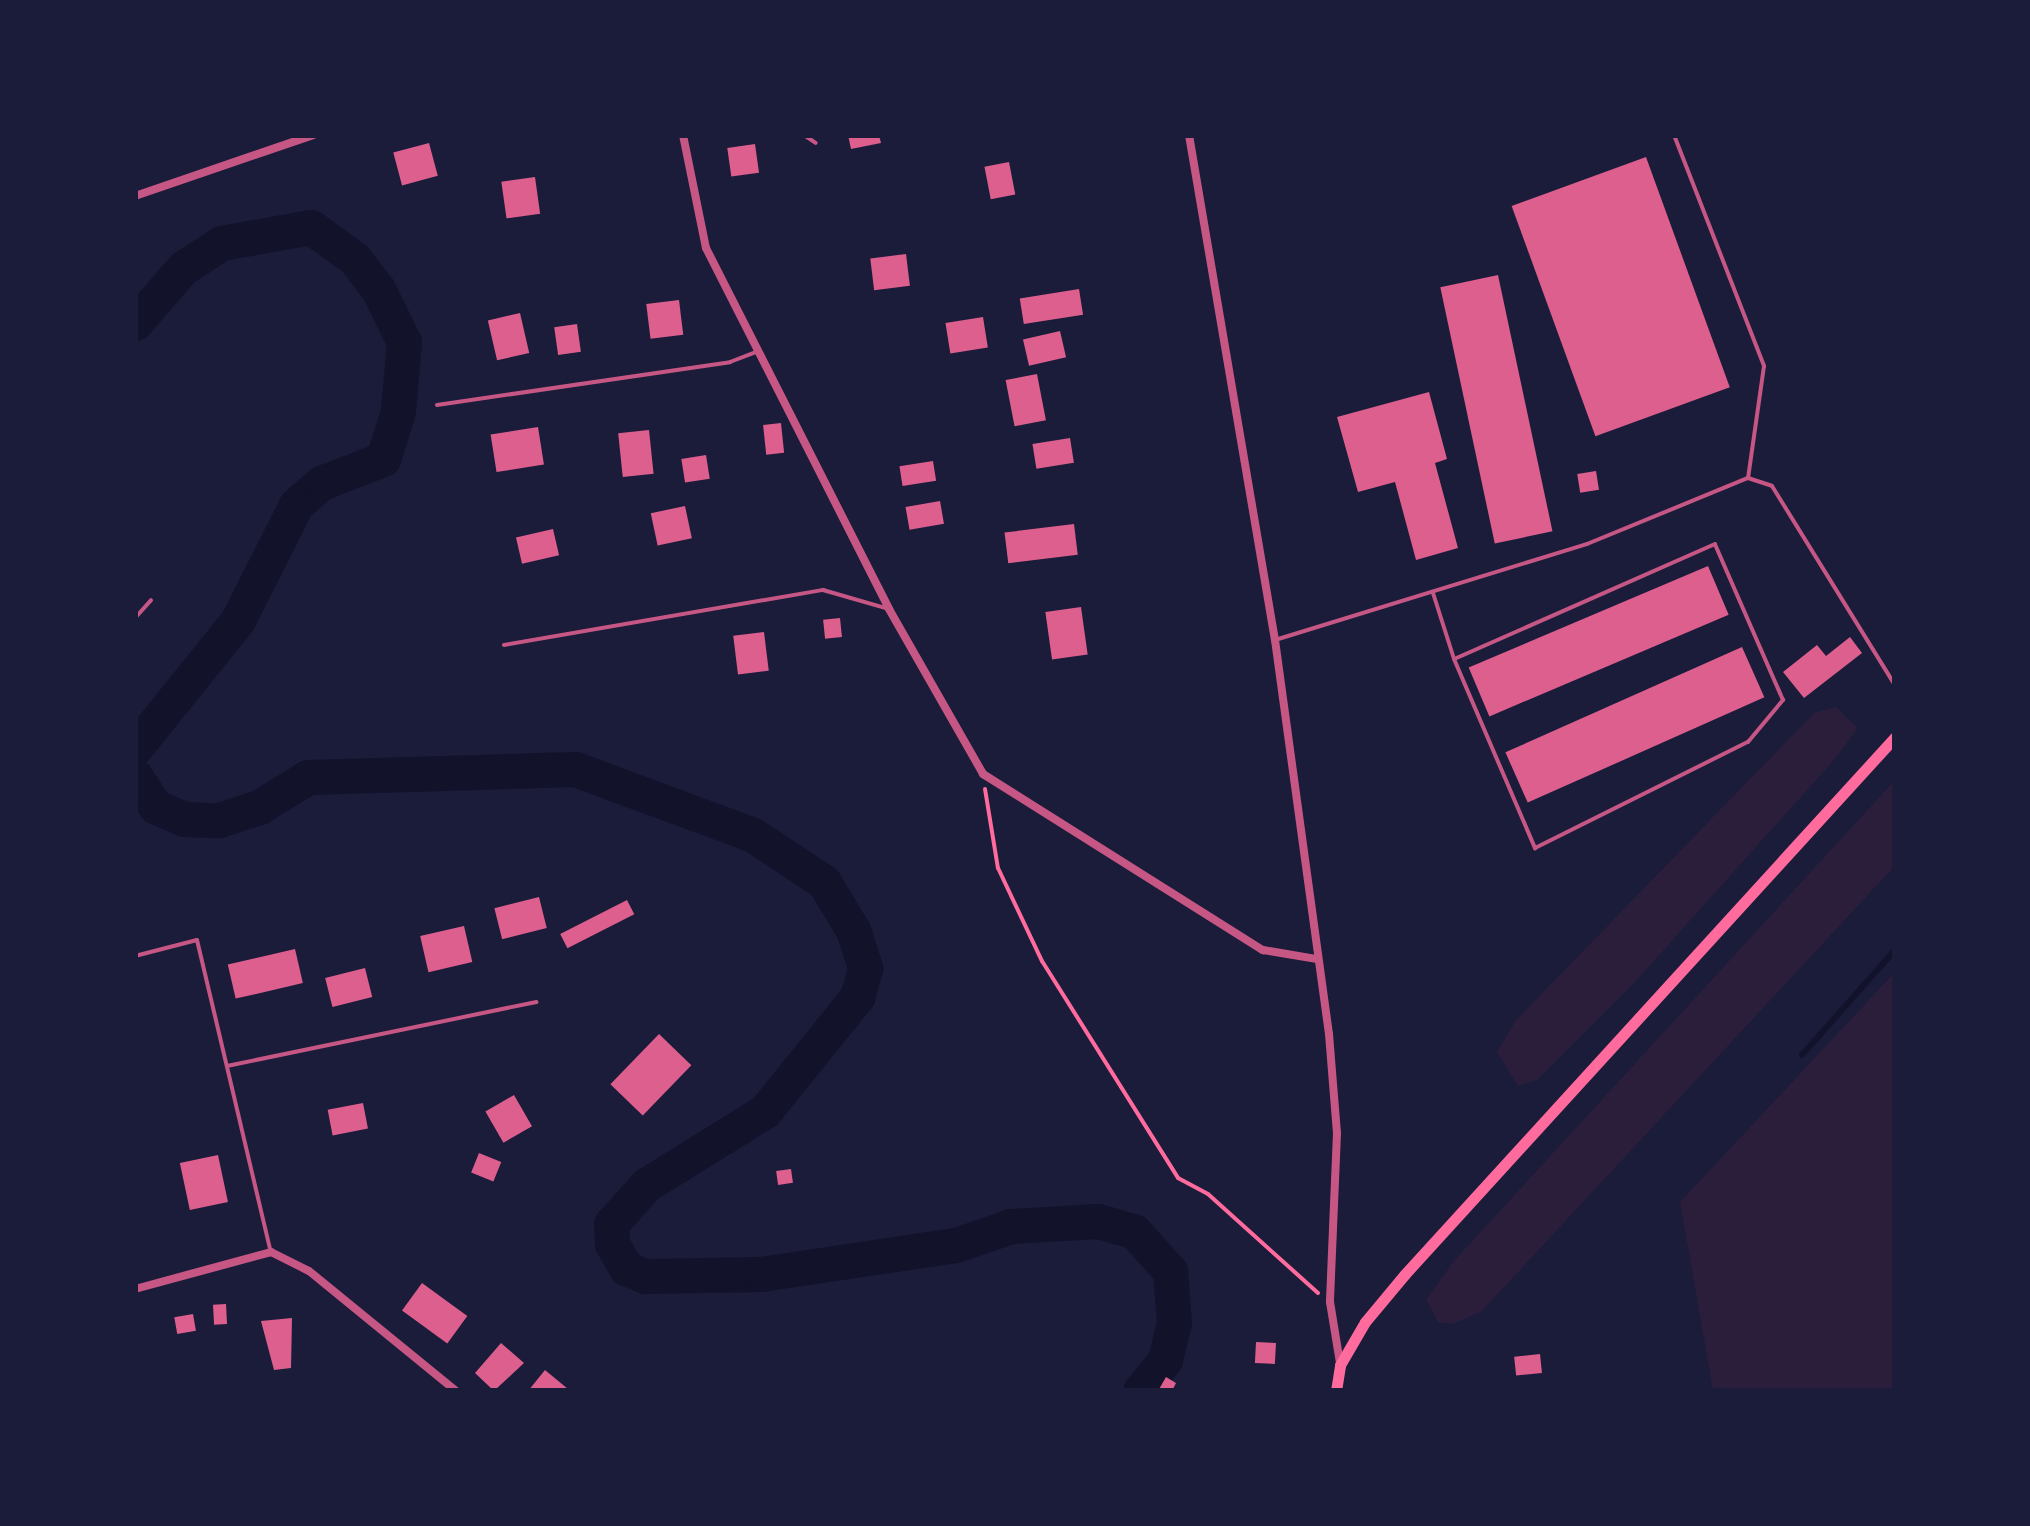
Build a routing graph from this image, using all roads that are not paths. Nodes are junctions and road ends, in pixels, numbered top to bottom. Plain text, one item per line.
1 (313, 135) edge
2 (683, 135) edge
3 (804, 135) edge
4 (1189, 135) edge
5 (1674, 135) edge
6 (816, 143) dead end
7 (135, 196) edge
8 (760, 352) junction
9 (437, 405) dead end
10 (1748, 478) junction
11 (1433, 593) junction
12 (151, 600) dead end
13 (888, 609) junction
14 (135, 618) edge
15 (1275, 640) junction
16 (504, 645) dead end
17 (1454, 660) junction
18 (1895, 685) edge
19 (1895, 736) edge
20 (135, 956) edge
21 (1318, 958) junction
22 (536, 1002) dead end
23 (227, 1066) junction
24 (271, 1252) junction
25 (135, 1289) edge
26 (1340, 1365) junction
27 (451, 1389) edge
28 (1336, 1391) edge

1 - 7 street
2 - 8 street
3 - 6 lane
4 - 15 street
5 - 10 lane
8 - 9 lane
8 - 13 street
10 - 11 lane
10 - 18 lane
11 - 15 lane
11 - 17 lane
12 - 14 lane
13 - 16 lane
13 - 21 street
15 - 21 street
17 - 17 lane
19 - 26 main road
20 - 23 lane
21 - 26 street
22 - 23 lane
23 - 24 lane
24 - 25 street
24 - 27 street
26 - 28 main road

